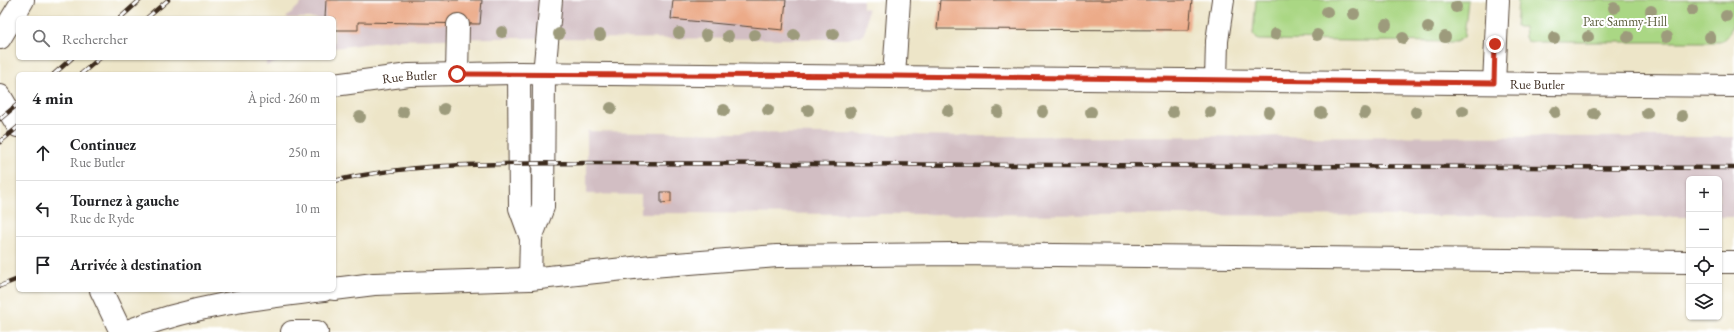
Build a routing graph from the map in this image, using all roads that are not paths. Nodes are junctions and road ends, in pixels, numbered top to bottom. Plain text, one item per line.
1 (23, 0) edge
2 (551, 0) edge
3 (899, 0) edge
4 (1222, 0) edge
5 (1498, 0) edge
6 (458, 25) dead end
7 (0, 38) edge
8 (457, 74) junction
9 (519, 74) junction
10 (544, 74) junction
11 (894, 76) junction
12 (1216, 80) junction
13 (1494, 83) junction
14 (336, 85) edge
15 (1734, 86) edge
16 (0, 96) edge
17 (16, 123) edge
18 (531, 238) junction
19 (1686, 262) edge
20 (1722, 262) edge
21 (1734, 262) edge
22 (530, 279) junction
23 (336, 289) edge
24 (102, 292) edge
25 (309, 292) edge
26 (121, 332) edge
27 (125, 332) edge
28 (292, 332) edge
29 (317, 332) edge

1 - 7 main road
2 - 10 main road
3 - 11 main road
4 - 12 main road
5 - 13 main road
6 - 8 main road
8 - 9 main road, Rue Butler
8 - 14 main road, Rue Butler
9 - 10 main road, Rue Butler
9 - 18 main road
10 - 11 main road, Rue Butler
10 - 18 main road
11 - 12 main road, Rue Butler
12 - 13 main road, Rue Butler
13 - 15 main road, Rue Butler
16 - 17 main road
18 - 22 main road
19 - 22 main road
20 - 21 main road
22 - 23 main road
24 - 26 main road
25 - 27 main road
28 - 29 main road

